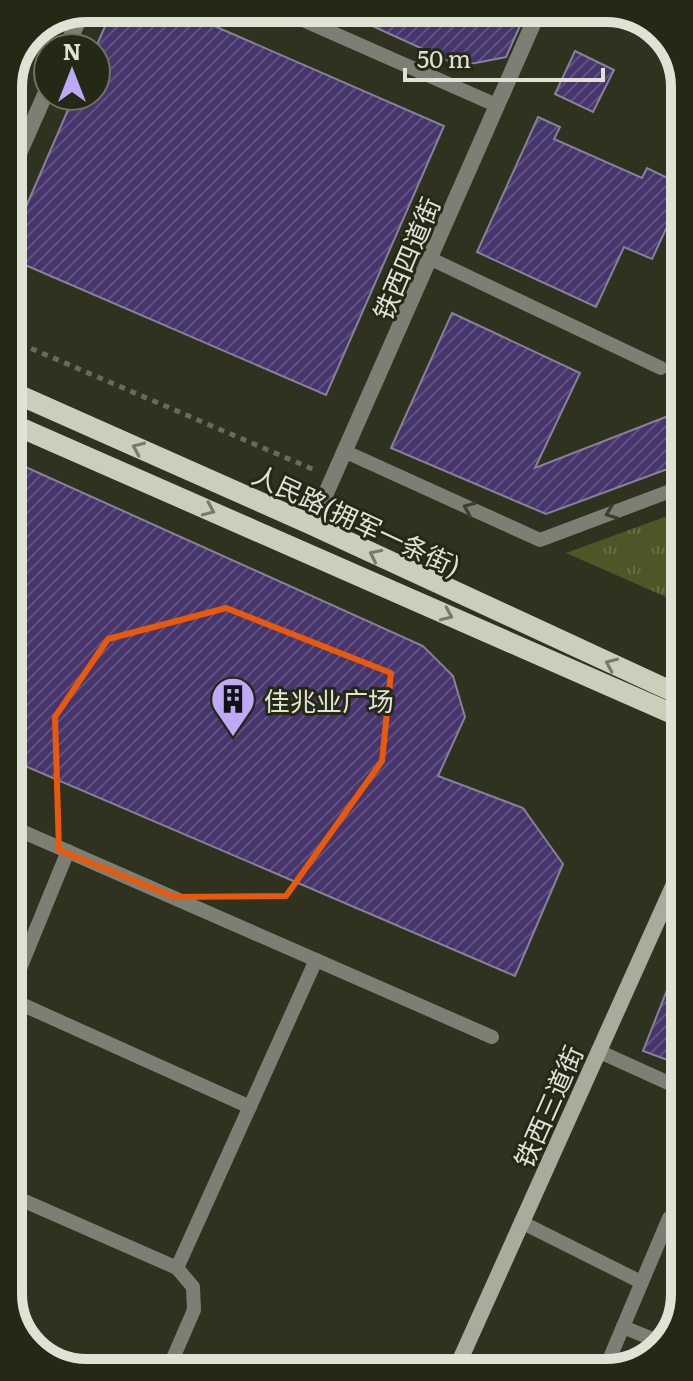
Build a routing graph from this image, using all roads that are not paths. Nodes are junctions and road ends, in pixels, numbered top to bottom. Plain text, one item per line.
1 (534, 22) edge
2 (309, 23) edge
3 (496, 105) junction
4 (37, 112) edge
5 (22, 147) edge
6 (431, 259) junction
7 (661, 368) dead end
8 (22, 396) edge
9 (22, 428) edge
10 (346, 452) junction
11 (671, 491) edge
12 (312, 525) junction
13 (671, 691) edge
14 (671, 713) edge
15 (22, 831) edge
16 (68, 851) junction
17 (671, 892) edge
18 (671, 911) edge
19 (661, 915) junction
20 (316, 960) junction
21 (22, 964) edge
22 (22, 1004) edge
23 (492, 1037) dead end
24 (598, 1051) junction
25 (671, 1084) edge
26 (250, 1107) junction
27 (22, 1200) edge
28 (671, 1219) edge
29 (521, 1222) junction
30 (177, 1268) junction
31 (641, 1282) junction
32 (623, 1327) junction
33 (652, 1339) edge
34 (173, 1359) edge
35 (460, 1359) edge
36 (610, 1359) edge

1 - 3 street, 铁西四道街
2 - 3 lane
3 - 6 street, 铁西四道街
4 - 5 street
6 - 7 lane
6 - 10 street, 铁西四道街
12 -> 8 main road, 人民路(拥军一条街)
9 -> 14 main road
11 -> 10 lane
10 - 12 street, 铁西四道街
13 -> 12 main road, 人民路(拥军一条街)
15 - 16 lane
16 - 20 lane
16 - 21 lane
17 - 19 main road, 铁西三道街
18 - 19 lane
19 - 24 main road, 铁西三道街
20 - 23 lane
20 - 26 lane
22 - 26 lane
24 - 25 lane
24 - 29 main road, 铁西三道街
26 - 30 lane
27 - 30 lane
28 - 31 lane
29 - 31 lane
29 - 35 main road, 铁西三道街
30 - 34 lane
31 - 32 lane
32 - 33 lane
32 - 36 lane

